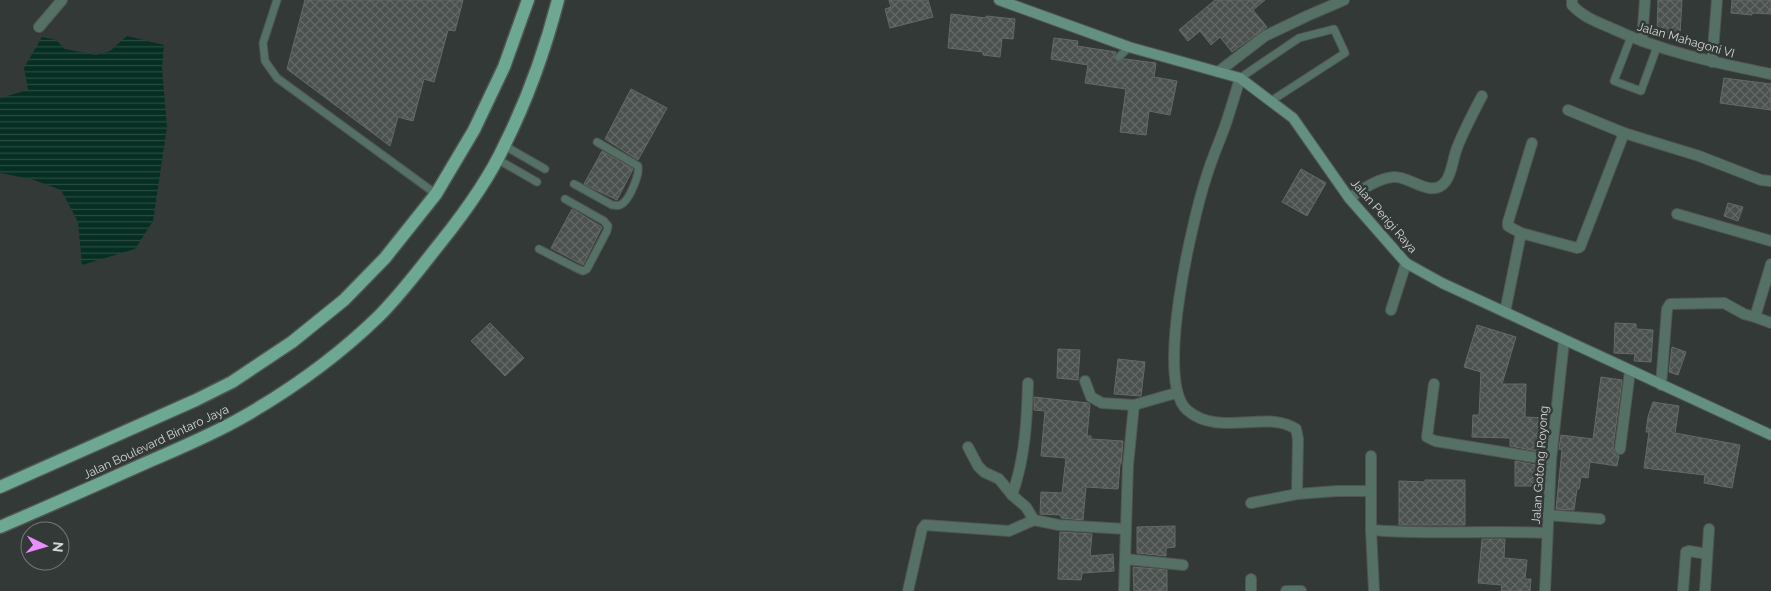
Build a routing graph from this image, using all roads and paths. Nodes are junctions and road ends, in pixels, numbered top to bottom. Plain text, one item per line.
1 (62, 0) edge
2 (277, 0) edge
3 (528, 0) edge
4 (558, 0) edge
5 (999, 0) edge
6 (1344, 0) edge
7 (1645, 0) edge
8 (1717, 0) edge
9 (1572, 2) edge
10 (38, 28) dead end
11 (1631, 37) junction
12 (1642, 41) junction
13 (1129, 47) junction
14 (1656, 47) junction
15 (1119, 57) dead end
16 (1712, 62) junction
17 (1218, 72) junction
18 (1771, 74) edge
19 (1240, 78) junction
20 (1482, 96) dead end
21 (1271, 101) junction
22 (1568, 110) dead end
23 (1624, 133) junction
24 (596, 142) dead end
25 (1532, 143) dead end
26 (505, 146) junction
27 (497, 159) junction
28 (545, 169) dead end
29 (1771, 181) edge
30 (537, 182) dead end
31 (574, 184) dead end
32 (436, 194) junction
33 (1349, 198) junction
34 (566, 199) dead end
35 (1677, 214) dead end
36 (1521, 234) junction
37 (1771, 241) edge
38 (539, 249) dead end
39 (1406, 263) junction
40 (1771, 264) edge
41 (1390, 310) dead end
42 (1505, 312) junction
43 (1755, 317) junction
44 (1771, 323) edge
45 (1564, 341) junction
46 (1630, 371) junction
47 (1085, 381) dead end
48 (1028, 383) dead end
49 (1434, 384) dead end
50 (1661, 385) junction
51 (1176, 392) junction
52 (1134, 405) junction
53 (1771, 435) edge
54 (968, 447) dead end
55 (1620, 449) dead end
56 (1371, 456) dead end
57 (1551, 460) junction
58 (0, 487) edge
59 (1370, 491) junction
60 (1297, 494) junction
61 (1012, 495) junction
62 (1251, 503) dead end
63 (1548, 515) junction
64 (1600, 519) dead end
65 (1034, 520) junction
66 (0, 528) edge
67 (1126, 529) junction
68 (1371, 530) junction
69 (1710, 530) dead end
70 (1547, 533) junction
71 (1707, 554) junction
72 (1125, 559) junction
73 (1183, 565) dead end
74 (1251, 579) dead end
75 (908, 591) edge
76 (1124, 591) edge
77 (1252, 591) edge
78 (1286, 591) edge
79 (1301, 591) edge
80 (1374, 591) edge
81 (1545, 591) edge
82 (1683, 591) edge
83 (1705, 591) edge

1 - 10 street
2 - 32 lane
3 - 32 main road, Jalan Boulevard Bintaro Jaya
4 - 26 main road, Jalan Boulevard Bintaro Jaya
5 - 13 street, Jalan Perigi Raya
6 - 17 street
7 - 12 street
8 - 16 street
9 - 11 street, Jalan Mahagoni VI
11 - 12 street, Jalan Mahagoni VI
11 - 14 lane
12 - 14 street, Jalan Mahagoni VI
13 - 15 lane
13 - 17 street, Jalan Perigi Raya
14 - 16 street, Jalan Mahagoni VI
16 - 18 street, Jalan Mahagoni VI
17 - 19 street, Jalan Perigi Raya
19 - 21 street, Jalan Perigi Raya
19 - 21 lane
19 - 51 street
20 - 33 street
21 - 33 street, Jalan Perigi Raya
22 - 23 street
23 - 29 street
23 - 36 street
24 - 31 lane
25 - 36 street
26 - 27 main road, Jalan Boulevard Bintaro Jaya
26 - 28 lane
27 - 30 lane
27 - 66 main road, Jalan Boulevard Bintaro Jaya
32 - 58 main road, Jalan Boulevard Bintaro Jaya
33 - 39 street, Jalan Perigi Raya
34 - 38 lane
35 - 37 street
36 - 42 street
39 - 41 street
39 - 42 street, Jalan Perigi Raya
40 - 43 street
42 - 45 street, Jalan Perigi Raya
43 - 44 street
43 - 50 street
45 - 46 street, Jalan Perigi Raya
45 - 57 street, Jalan Gotong Royong
46 - 50 street, Jalan Perigi Raya
46 - 55 street
47 - 52 street
48 - 61 street
49 - 57 street
50 - 53 street, Jalan Perigi Raya
51 - 52 street
51 - 60 street
52 - 67 street
54 - 61 street
56 - 59 street
57 - 63 street, Jalan Gotong Royong
59 - 60 street
59 - 68 street
60 - 62 street
61 - 65 street
63 - 64 street
63 - 70 street, Jalan Gotong Royong
65 - 67 street
65 - 75 street
67 - 72 street
68 - 70 street
68 - 80 street
69 - 71 street
70 - 81 street, Jalan Gotong Royong
71 - 82 street
71 - 83 street
72 - 73 street
72 - 76 street
74 - 77 street
78 - 79 street

